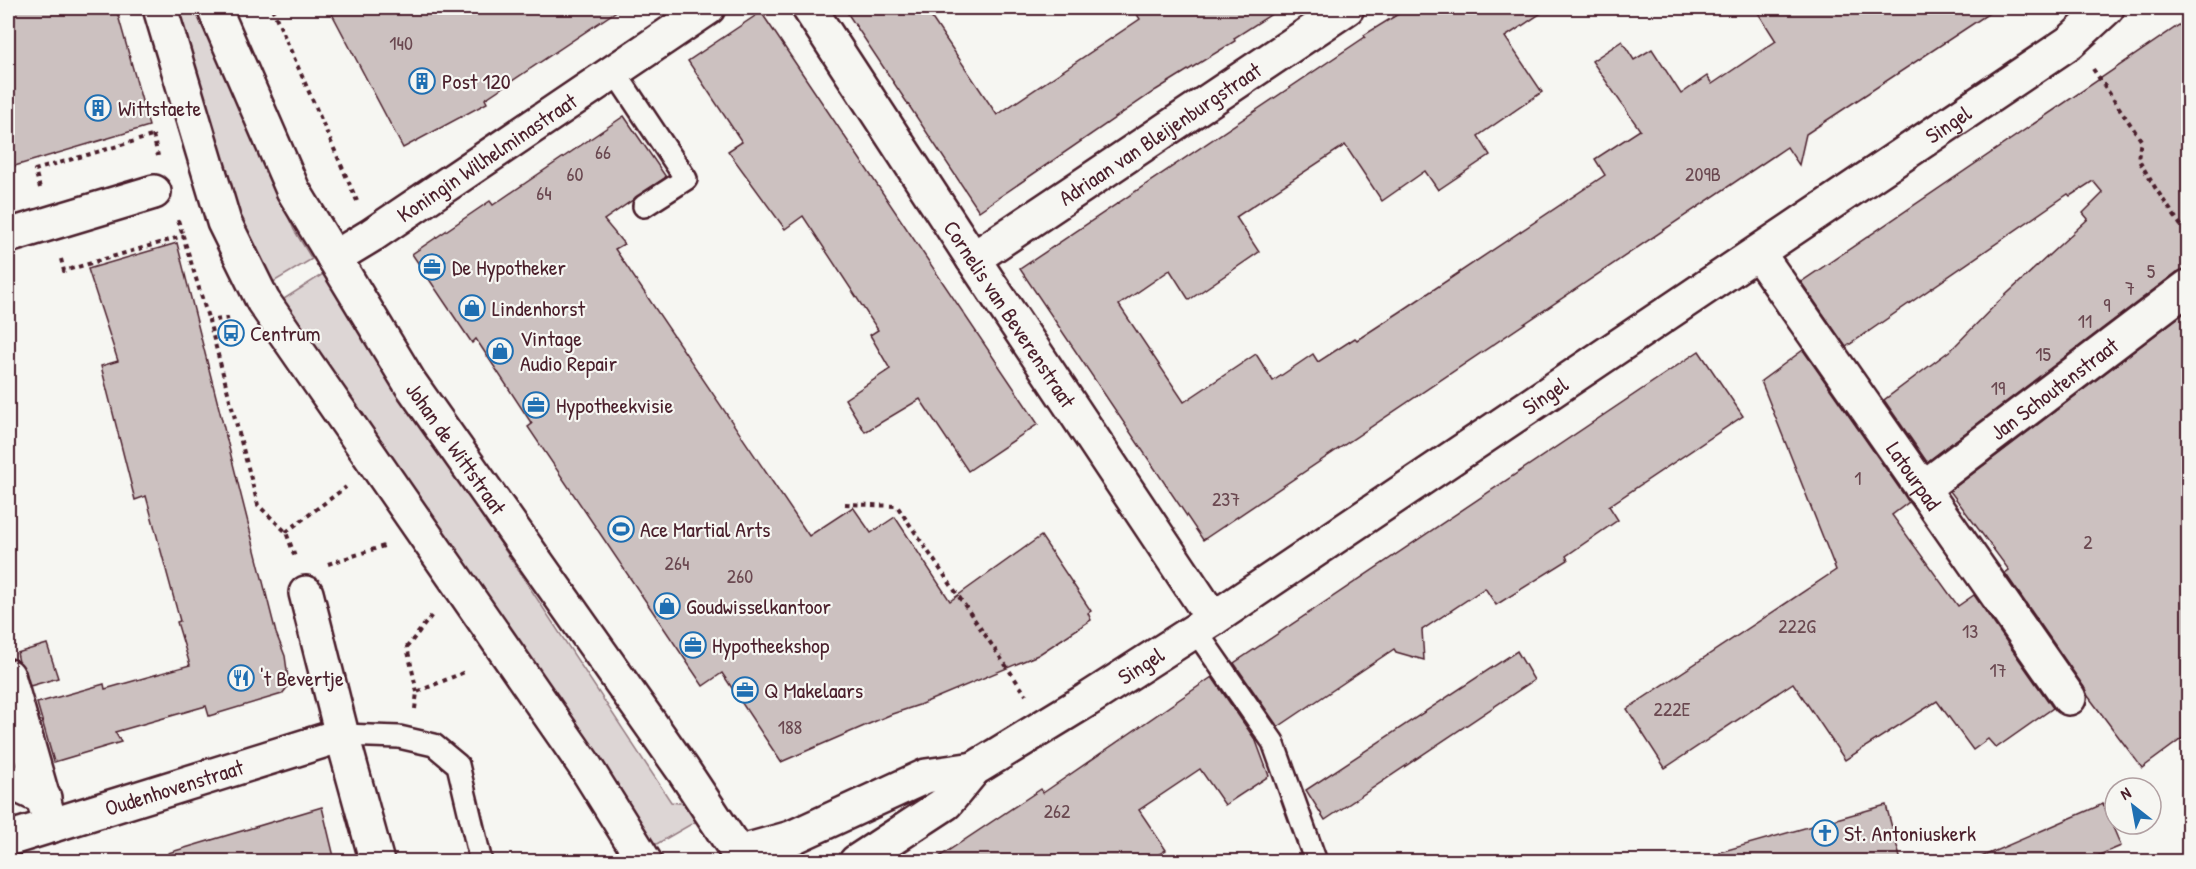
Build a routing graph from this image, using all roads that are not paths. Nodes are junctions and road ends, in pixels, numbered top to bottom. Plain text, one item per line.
1 (160, 8) edge
2 (214, 8) edge
3 (708, 8) edge
4 (809, 8) edge
5 (1347, 8) edge
6 (2107, 8) edge
7 (614, 71) junction
8 (154, 192) dead end
9 (644, 206) dead end
10 (8, 236) edge
11 (1758, 253) junction
12 (334, 258) junction
13 (973, 260) junction
14 (2188, 287) edge
15 (1922, 489) junction
16 (303, 583) road end
17 (1204, 624) junction
18 (8, 676) edge
19 (2068, 698) dead end
20 (342, 735) junction
21 (974, 769) junction
22 (8, 781) edge
23 (47, 812) junction
24 (8, 839) edge
25 (741, 857) edge
26 (377, 861) edge
27 (481, 861) edge
28 (645, 861) edge
29 (856, 861) edge
30 (1316, 861) edge

1 - 28 street
2 - 12 street, Johan de Wittstraat
3 - 7 street, Koningin Wilhelminastraat
4 - 13 street, Cornelis van Beverenstraat
5 - 13 street, Adriaan van Bleijenburgstraat
6 - 11 street, Singel
7 - 9 lane
7 - 12 street, Koningin Wilhelminastraat
8 - 10 street
11 - 15 street, Latourpad
11 - 17 street, Singel
12 - 25 street, Johan de Wittstraat
13 - 17 street, Cornelis van Beverenstraat
14 - 15 street, Jan Schoutenstraat
15 - 19 street, Latourpad
16 - 20 street
17 - 21 street, Singel
17 - 30 lane
18 - 23 street
20 - 23 street, Oudenhovenstraat
20 - 26 street
20 - 27 lane
21 - 25 street, Singel
21 - 29 street, Singel
22 - 23 street
23 - 24 street, Oudenhovenstraat

